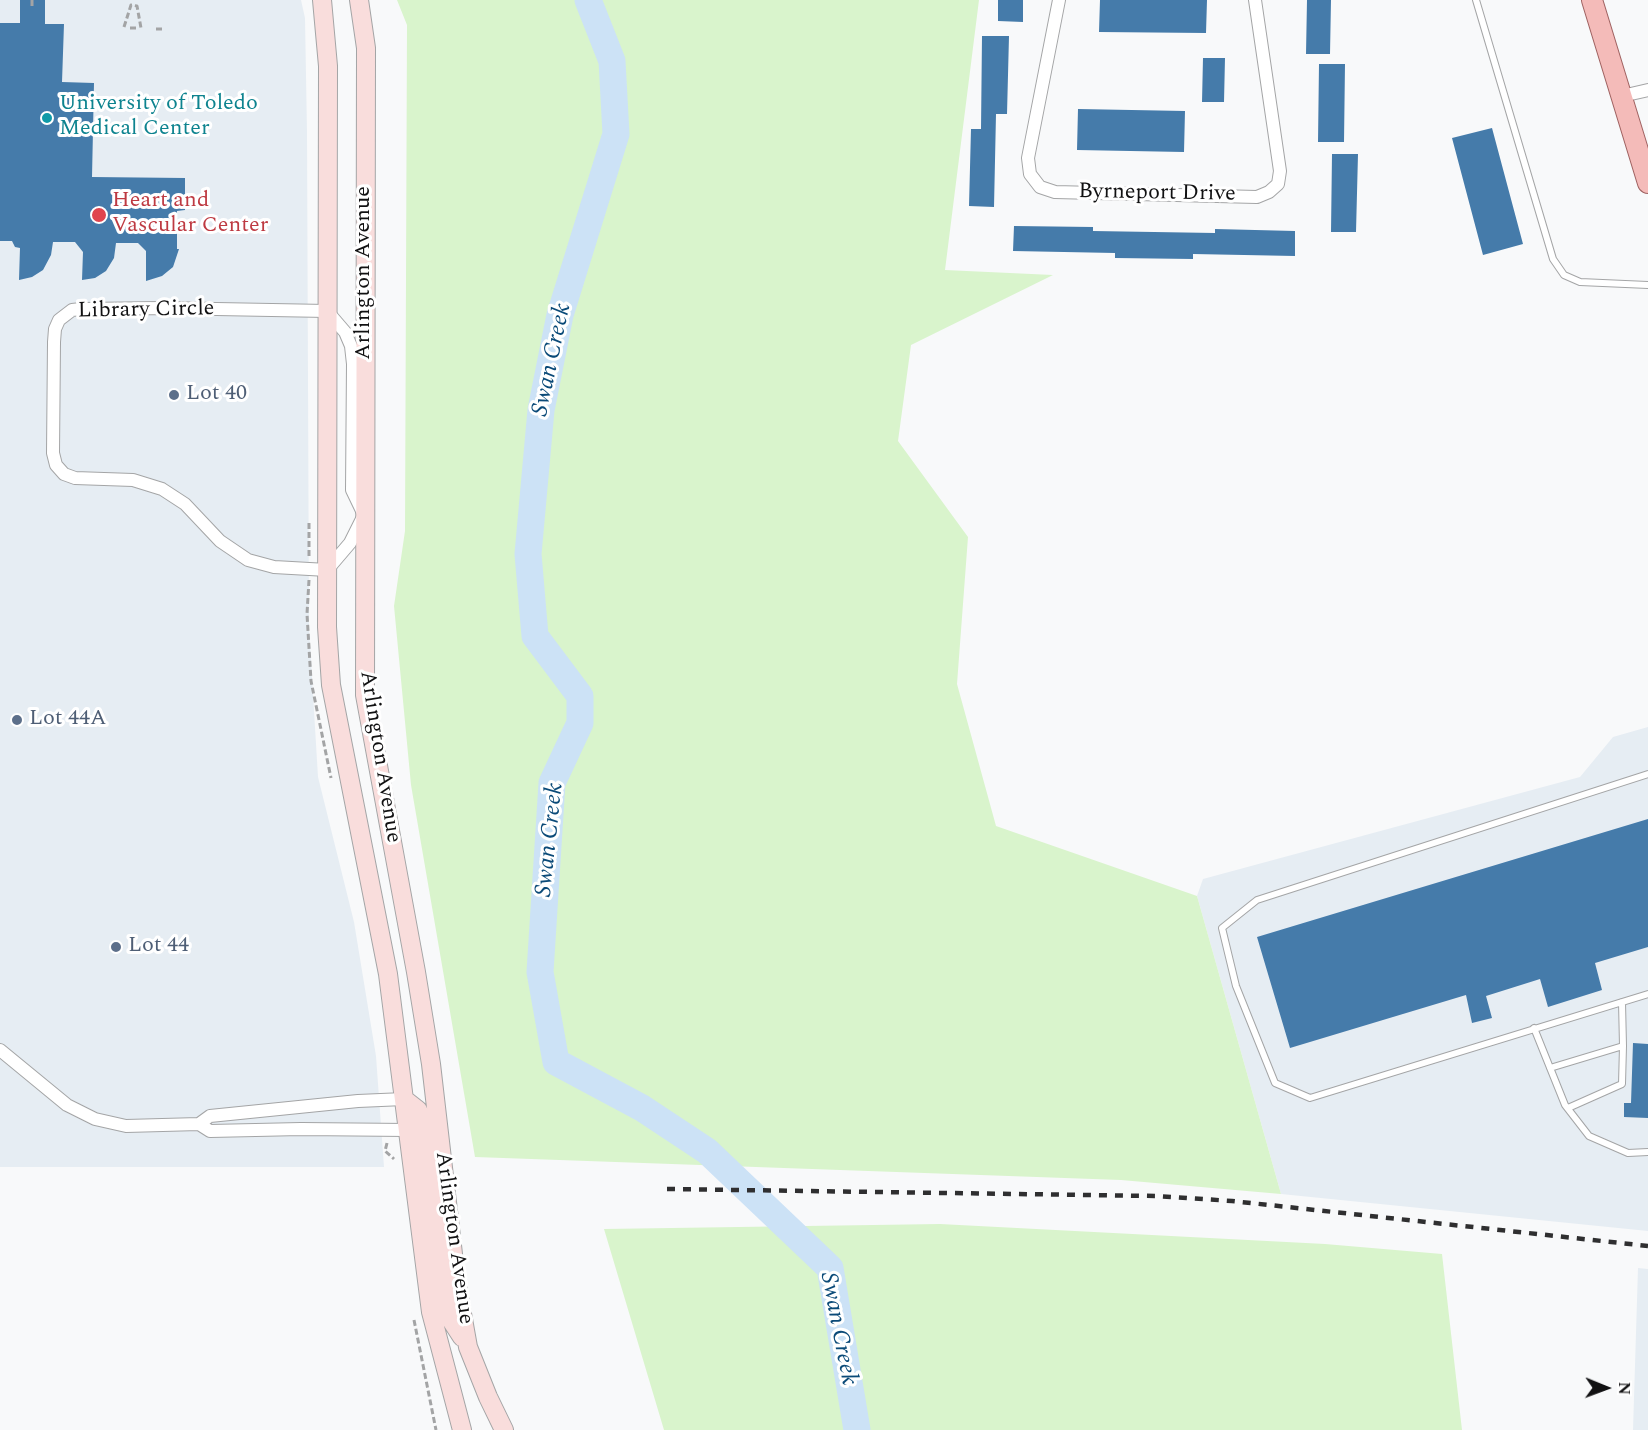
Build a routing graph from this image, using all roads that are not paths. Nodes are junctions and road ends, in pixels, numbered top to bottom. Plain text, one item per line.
1 (322, 0) edge
2 (359, 0) edge
3 (1059, 0) edge
4 (1255, 0) edge
5 (1476, 0) edge
6 (1593, 0) edge
7 (1648, 90) edge
8 (1622, 96) junction
9 (1648, 183) edge
10 (1648, 285) edge
11 (327, 311) junction
12 (364, 515) junction
13 (327, 570) junction
14 (1648, 774) edge
15 (1648, 994) edge
16 (1622, 1002) junction
17 (1534, 1028) junction
18 (1623, 1046) junction
19 (0, 1050) edge
20 (1550, 1068) junction
21 (404, 1099) junction
22 (1568, 1108) junction
23 (199, 1124) junction
24 (408, 1130) junction
25 (1648, 1152) edge
26 (468, 1347) junction
27 (462, 1430) edge
28 (504, 1430) edge

1 - 11 street, Arlington Avenue
2 - 12 street, Arlington Avenue
3 - 4 street, Byrneport Drive
5 - 10 lane
6 - 8 main road
7 - 8 street
8 - 9 main road
11 - 12 street
11 - 13 street, Arlington Avenue
11 - 13 street, Library Circle
12 - 13 street
12 - 26 street, Arlington Avenue
13 - 21 street, Arlington Avenue
14 - 17 lane
15 - 16 lane
16 - 17 lane
16 - 18 lane
17 - 20 lane
18 - 20 lane
18 - 22 lane
19 - 23 street
20 - 22 lane
21 - 23 street
21 - 24 street, Arlington Avenue
21 - 26 street
22 - 25 lane
23 - 24 street
24 - 27 street, Arlington Avenue
26 - 28 street, Arlington Avenue

